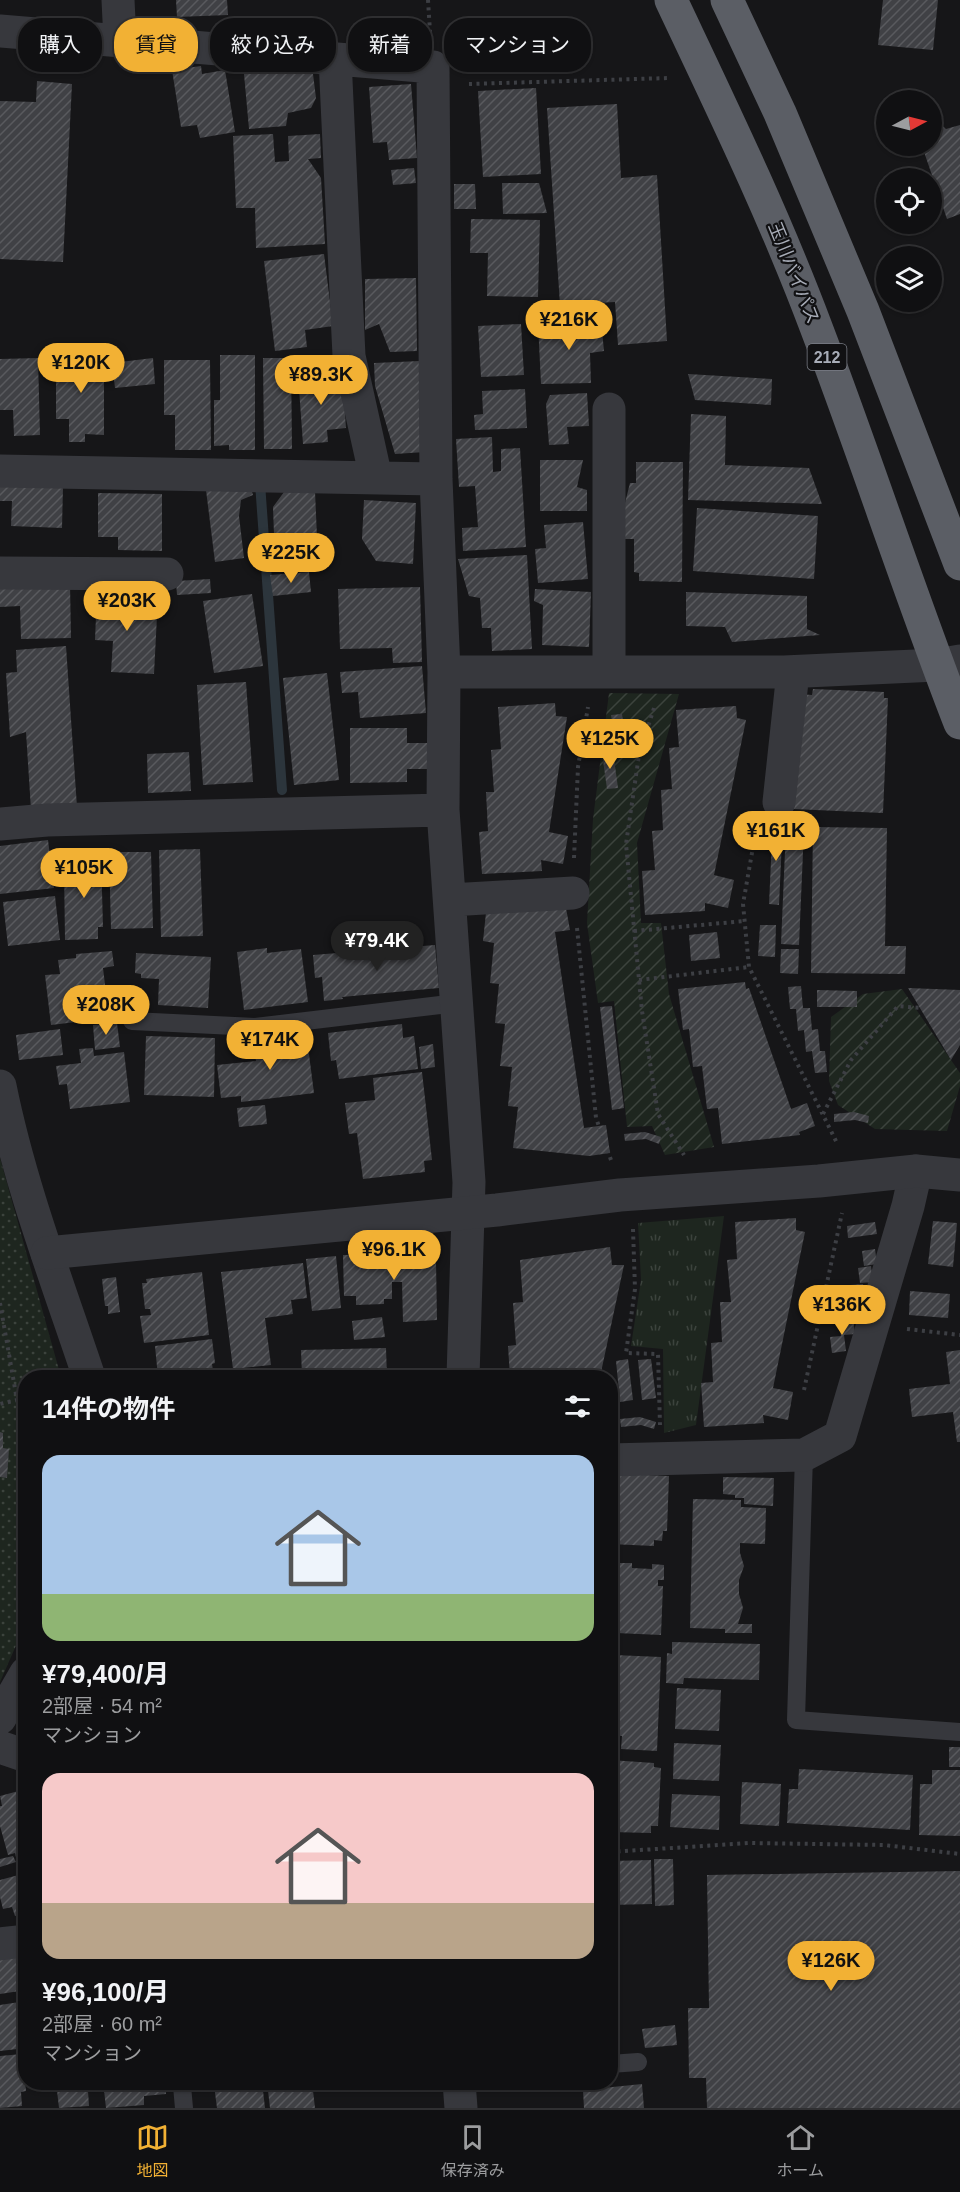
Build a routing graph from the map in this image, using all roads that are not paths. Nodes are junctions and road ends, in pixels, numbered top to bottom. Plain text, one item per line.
1 (118, 0) edge
2 (670, 0) edge
3 (727, 0) edge
4 (119, 18) edge
5 (0, 31) edge
6 (114, 40) edge
7 (336, 59) edge
8 (336, 72) edge
9 (609, 409) dead end
10 (0, 471) edge
11 (376, 478) junction
12 (436, 479) junction
13 (960, 564) edge
14 (0, 573) edge
15 (167, 574) dead end
16 (949, 663) edge
17 (444, 672) junction
18 (609, 672) junction
19 (793, 672) junction
20 (960, 723) edge
21 (443, 810) junction
22 (768, 813) road end
23 (0, 824) edge
24 (573, 893) dead end
25 (450, 900) junction
26 (457, 1003) junction
27 (132, 1020) dead end
28 (0, 1086) edge
29 (916, 1171) junction
30 (960, 1175) edge
31 (468, 1212) junction
32 (47, 1253) junction
33 (87, 1370) edge
34 (463, 1370) edge
35 (804, 1455) junction
36 (618, 1460) edge
37 (18, 1687) edge
38 (0, 1718) edge
39 (960, 1731) edge
40 (0, 1747) edge
41 (18, 1753) edge
42 (638, 2062) dead end
43 (618, 2063) edge
44 (182, 2090) edge
45 (460, 2090) edge
46 (184, 2108) edge
47 (461, 2108) edge

1 - 4 street
2 - 16 highway, 玉川バイパス / 212
3 - 13 highway, 212
5 - 6 street
7 - 12 street
8 - 11 street
9 - 18 street
10 - 11 street
11 - 12 street
12 - 17 street
14 - 15 street
16 - 19 street
16 - 20 highway, 玉川バイパス / 212
17 - 18 street
17 - 21 street
18 - 19 street
19 - 22 street
21 - 23 street
21 - 25 street
24 - 25 street
25 - 26 street
26 - 27 lane
26 - 31 street
28 - 32 street
29 - 30 street
29 - 31 street
29 - 35 street
31 - 32 street
31 - 34 street
32 - 33 street
35 - 36 street
35 - 39 lane
37 - 38 street
40 - 41 street
42 - 43 lane
44 - 46 lane
45 - 47 street

